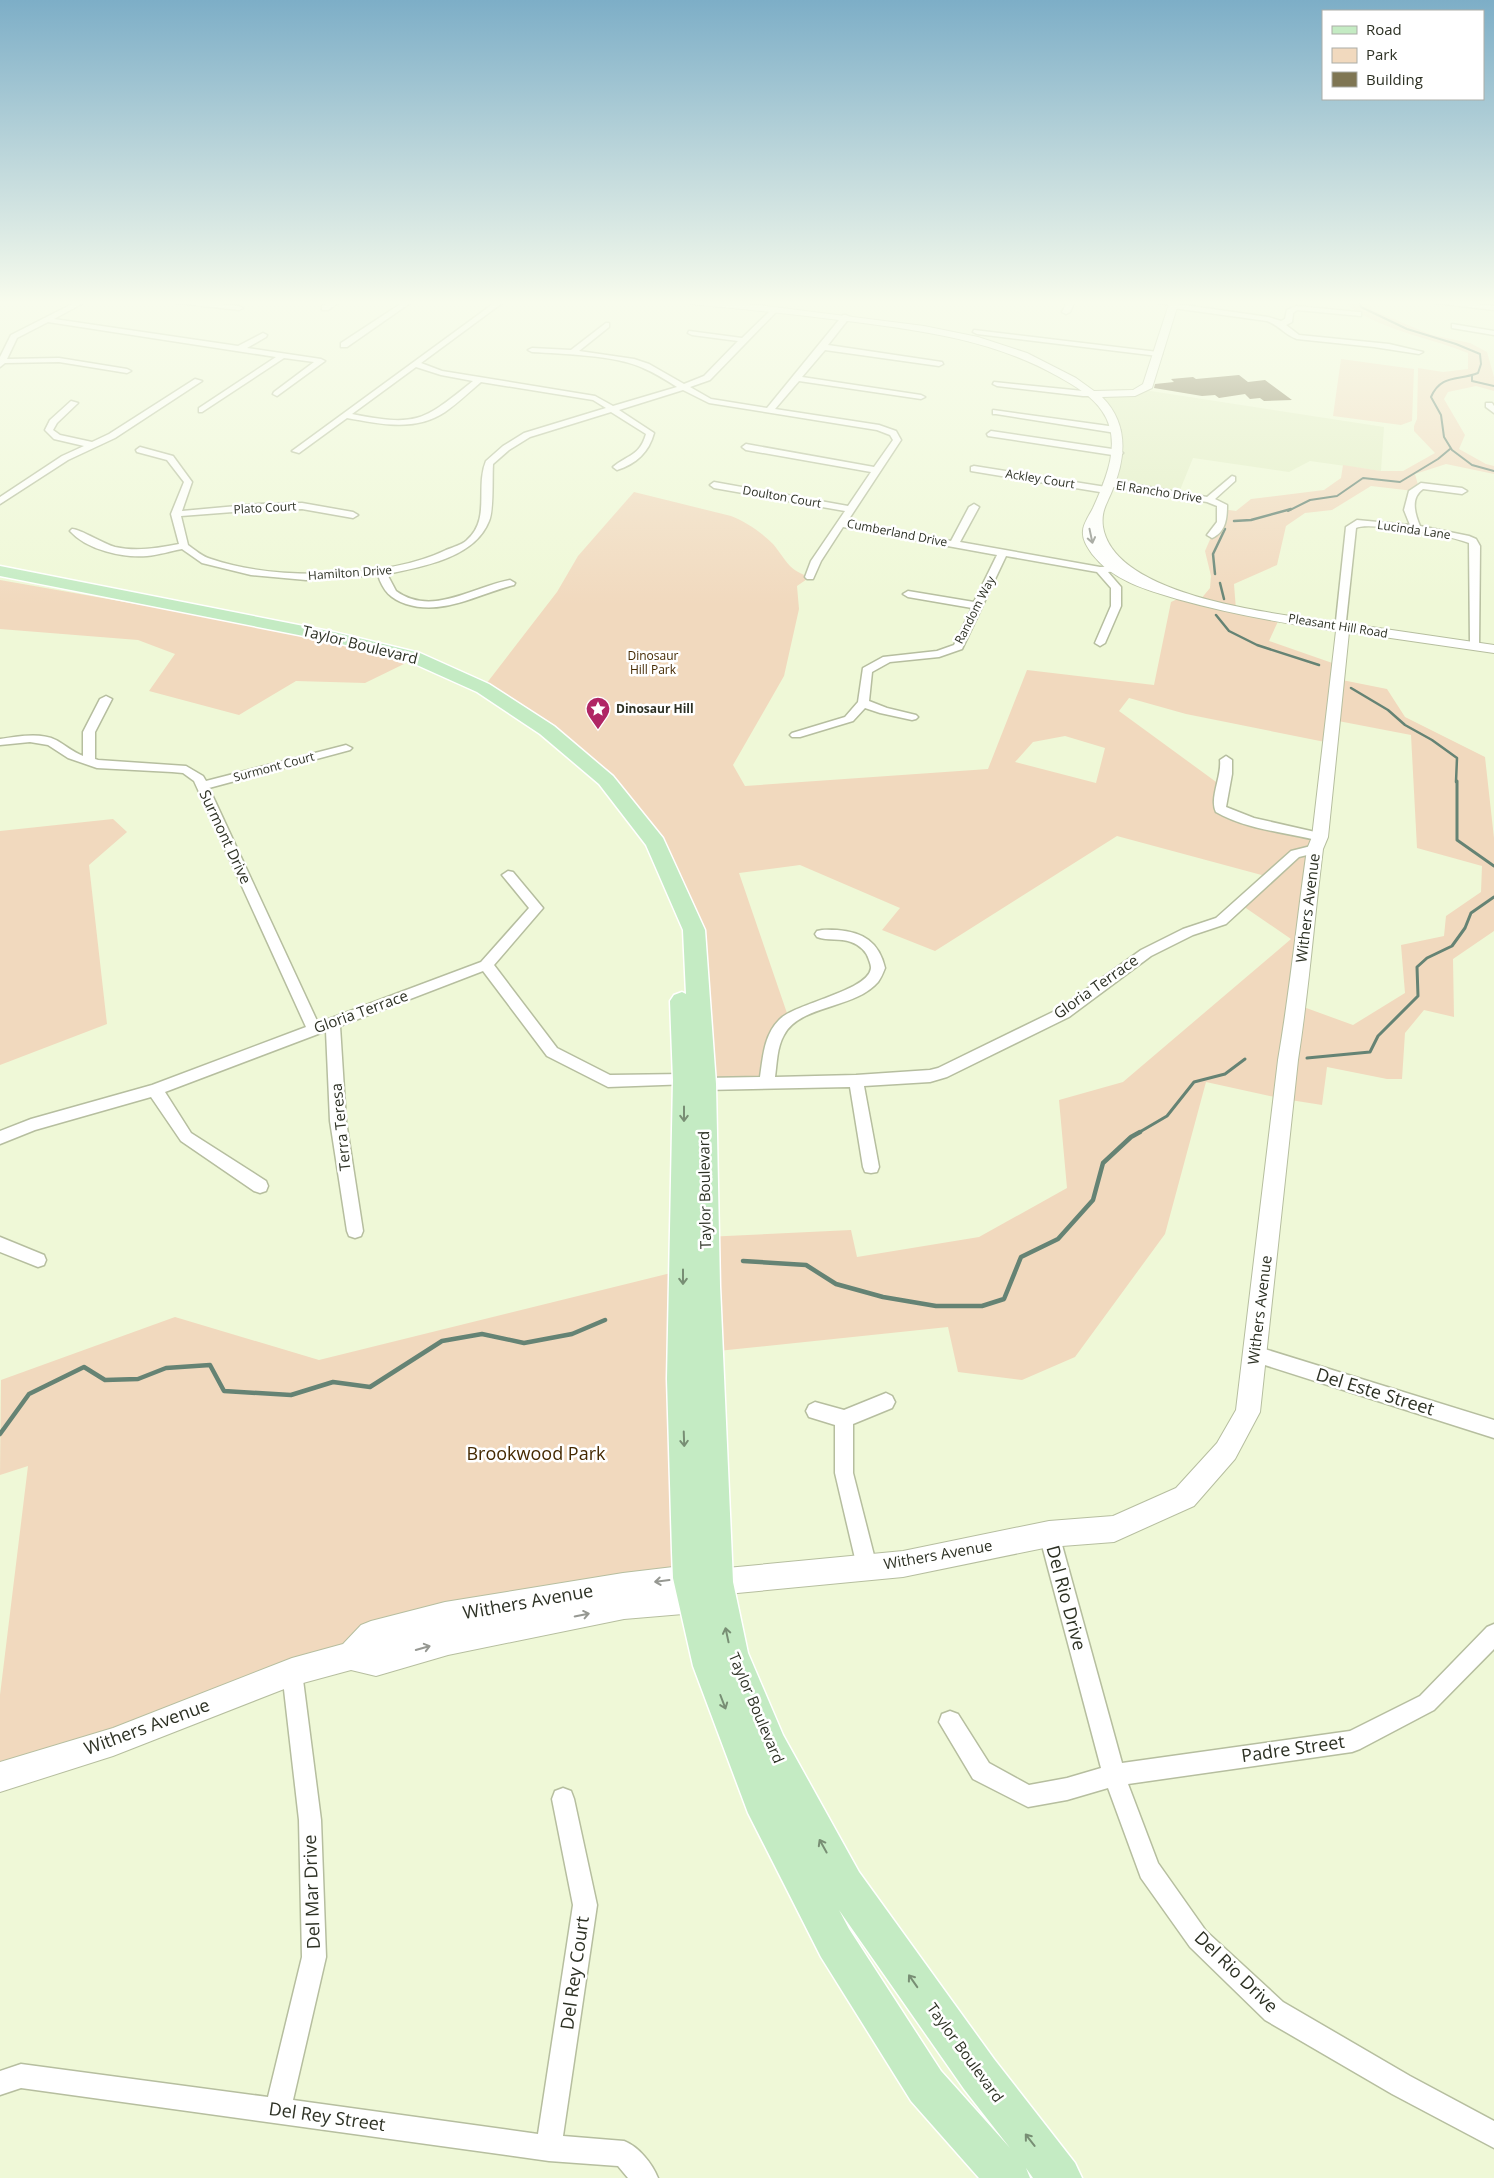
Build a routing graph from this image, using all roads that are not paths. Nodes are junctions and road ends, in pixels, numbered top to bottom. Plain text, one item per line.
1 (74, 403) dead end
2 (164, 403) edge
3 (213, 403) edge
4 (363, 403) edge
5 (450, 403) edge
6 (603, 403) edge
7 (634, 403) edge
8 (719, 403) edge
9 (776, 403) edge
10 (1101, 403) edge
11 (613, 409) junction
12 (202, 410) dead end
13 (769, 411) junction
14 (996, 412) dead end
15 (346, 415) junction
16 (1116, 430) junction
17 (991, 434) dead end
18 (93, 445) junction
19 (746, 446) dead end
20 (140, 450) dead end
21 (296, 451) dead end
22 (1119, 454) junction
23 (617, 466) dead end
24 (974, 468) dead end
25 (876, 470) junction
26 (1232, 478) dead end
27 (0, 485) edge
28 (714, 485) dead end
29 (1107, 487) junction
30 (18, 489) junction
31 (1462, 491) dead end
32 (1209, 500) junction
33 (0, 501) edge
34 (974, 507) dead end
35 (851, 509) junction
36 (176, 514) junction
37 (353, 515) dead end
38 (841, 524) junction
39 (1416, 528) junction
40 (75, 531) dead end
41 (1212, 535) dead end
42 (954, 544) junction
43 (184, 546) junction
44 (1004, 553) junction
45 (1119, 568) junction
46 (1100, 570) junction
47 (0, 571) edge
48 (382, 572) junction
49 (810, 577) dead end
50 (0, 580) edge
51 (510, 584) dead end
52 (908, 594) dead end
53 (979, 606) junction
54 (1343, 627) junction
55 (1100, 644) dead end
56 (1475, 646) junction
57 (1494, 649) edge
58 (106, 698) dead end
59 (863, 703) junction
60 (912, 717) dead end
61 (796, 735) dead end
62 (0, 742) edge
63 (346, 748) dead end
64 (1226, 760) dead end
65 (89, 762) junction
66 (201, 786) junction
67 (1318, 843) junction
68 (508, 875) dead end
69 (822, 934) dead end
70 (486, 966) junction
71 (333, 1023) junction
72 (314, 1030) junction
73 (856, 1081) junction
74 (694, 1082) junction
75 (767, 1082) junction
76 (155, 1090) junction
77 (0, 1138) edge
78 (871, 1167) dead end
79 (260, 1186) dead end
80 (355, 1231) dead end
81 (0, 1244) edge
82 (38, 1260) dead end
83 (1255, 1354) junction
84 (886, 1402) dead end
85 (815, 1410) dead end
86 (844, 1420) junction
87 (1494, 1429) edge
88 (1049, 1534) junction
89 (867, 1567) junction
90 (716, 1582) junction
91 (692, 1589) junction
92 (1494, 1634) edge
93 (292, 1672) junction
94 (950, 1722) dead end
95 (1114, 1776) junction
96 (0, 1777) edge
97 (563, 1799) dead end
98 (0, 2083) edge
99 (278, 2110) junction
100 (1494, 2135) edge
101 (550, 2148) junction
102 (645, 2178) edge
103 (1008, 2178) edge
104 (1060, 2178) edge

1 - 18 street
2 - 18 street
3 - 12 street
4 - 15 street
5 - 15 street
6 - 11 street
7 - 11 street, Hamilton Drive
8 - 13 street
9 - 13 street
10 - 16 street, Pleasant Hill Road
11 - 23 street
11 - 48 street, Hamilton Drive
13 - 25 street, Cumberland Drive
14 - 16 street
15 - 21 street
16 - 22 street, Pleasant Hill Road
17 - 22 street
18 - 30 street
19 - 25 street
20 - 36 street
22 - 29 street, Pleasant Hill Road
24 - 29 street, Ackley Court
25 - 35 street, Cumberland Drive
26 - 32 street
27 - 30 street
28 - 35 street, Doulton Court
29 - 32 street, El Rancho Drive
29 - 45 street, Pleasant Hill Road
30 - 33 street
31 - 39 street
32 - 41 street
34 - 42 street
35 - 38 street, Cumberland Drive
36 - 37 street, Plato Court
36 - 43 street
38 - 42 street, Cumberland Drive
38 - 49 street
39 - 54 street, Lucinda Lane
39 - 56 street, Lucinda Lane
40 - 43 street
42 - 44 street, Cumberland Drive
43 - 48 street, Hamilton Drive
44 - 46 street, Cumberland Drive
44 - 53 street, Random Way
45 - 46 street, Cumberland Drive
45 - 54 street, Pleasant Hill Road
46 - 55 street
47 - 74 main road, Taylor Boulevard
48 - 51 street
50 - 74 main road, Taylor Boulevard
52 - 53 street
53 - 59 street, Random Way
54 - 56 street, Pleasant Hill Road
54 - 67 street, Withers Avenue
56 - 57 street, Pleasant Hill Road
58 - 65 street
59 - 60 street
59 - 61 street
62 - 65 street, Surmont Drive
63 - 66 street, Surmont Court
64 - 67 street
65 - 66 street, Surmont Drive
66 - 72 street, Surmont Drive
67 - 73 street, Gloria Terrace
67 - 83 street, Withers Avenue
68 - 70 street
69 - 75 street
70 - 71 street, Gloria Terrace
70 - 74 street, Gloria Terrace
71 - 72 street, Gloria Terrace
71 - 80 street, Terra Teresa
72 - 76 street, Gloria Terrace
73 - 75 street, Gloria Terrace
73 - 78 street
74 - 75 street, Gloria Terrace
74 - 90 main road, Taylor Boulevard
74 -> 91 main road, Taylor Boulevard
76 - 77 street, Gloria Terrace
76 - 79 street
81 - 82 street
83 - 87 street, Del Este Street
83 - 88 street, Withers Avenue
84 - 86 street
85 - 86 street
86 - 89 street
88 - 89 street, Withers Avenue
88 - 95 street, Del Rio Drive
89 - 90 street, Withers Avenue
90 - 91 street, Withers Avenue
104 -> 90 main road, Taylor Boulevard
91 - 93 street, Withers Avenue
91 -> 103 main road, Taylor Boulevard
92 - 95 street, Padre Street
93 - 96 street, Withers Avenue
93 - 99 street, Del Mar Drive
94 - 95 street, Padre Street
95 - 100 street, Del Rio Drive
97 - 101 street, Del Rey Court
98 - 99 street, Del Rey Street
99 - 101 street, Del Rey Street
101 - 102 street, Del Rey Street

